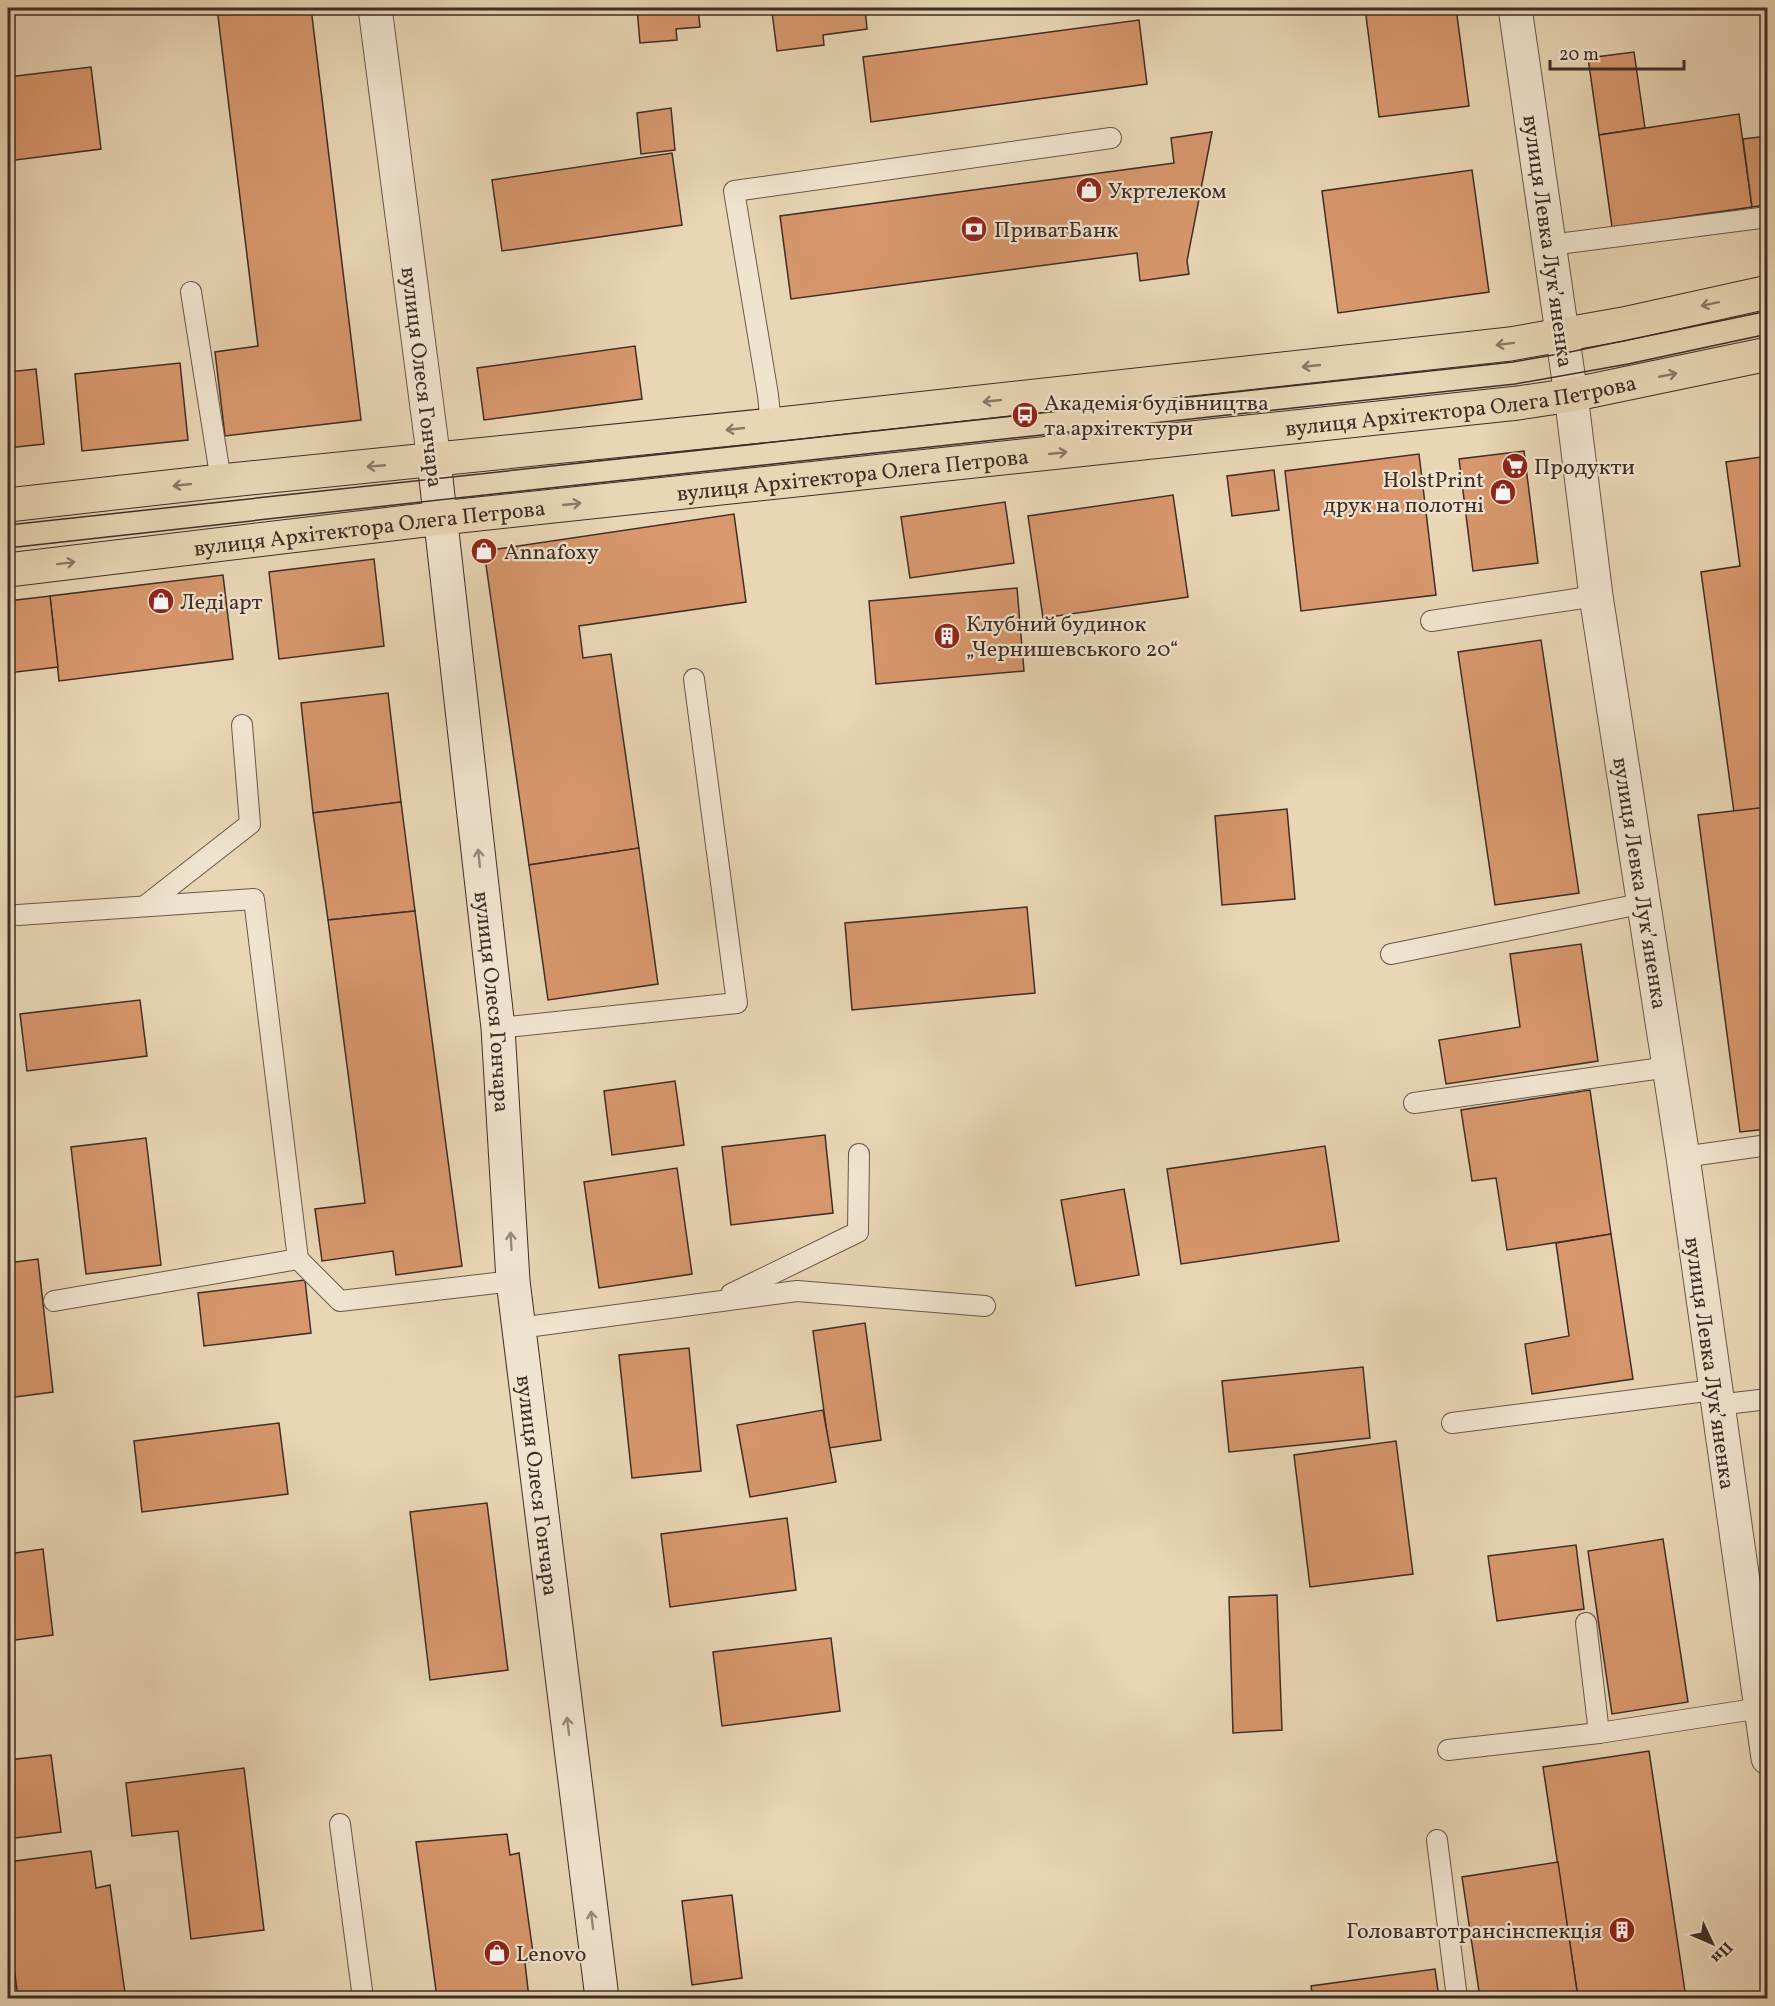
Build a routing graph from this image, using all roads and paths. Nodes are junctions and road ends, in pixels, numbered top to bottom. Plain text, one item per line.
1 (375, 8) edge
2 (1515, 8) edge
3 (1111, 138) dead end
4 (1767, 217) edge
5 (1550, 245) junction
6 (191, 292) dead end
7 (1767, 292) edge
8 (1562, 335) junction
9 (1767, 354) edge
10 (1571, 395) junction
11 (771, 425) junction
12 (434, 460) junction
13 (221, 481) junction
14 (8, 505) edge
15 (441, 518) junction
16 (8, 570) edge
17 (1596, 596) junction
18 (1431, 621) dead end
19 (694, 679) dead end
20 (242, 725) dead end
21 (1645, 903) junction
22 (146, 906) junction
23 (18, 915) dead end
24 (1391, 954) dead end
25 (498, 1028) junction
26 (1669, 1067) junction
27 (1414, 1102) dead end
28 (1767, 1145) edge
29 (860, 1154) dead end
30 (1683, 1157) junction
31 (298, 1259) junction
32 (513, 1281) junction
33 (54, 1301) dead end
34 (715, 1302) junction
35 (985, 1306) dead end
36 (519, 1328) junction
37 (1715, 1398) junction
38 (1767, 1400) edge
39 (1452, 1423) dead end
40 (1586, 1623) dead end
41 (1761, 1708) junction
42 (1599, 1733) junction
43 (1448, 1750) dead end
44 (1767, 1758) edge
45 (340, 1824) dead end
46 (1437, 1840) dead end
47 (363, 1998) edge
48 (602, 1998) edge
49 (1457, 1998) edge

1 - 12 street, вулиця Олеся Гончара
2 - 5 street, вулиця Левка Лукʼяненка
3 - 11 lane
4 - 5 lane
5 - 8 street, вулиця Левка Лукʼяненка
6 - 13 lane
7 -> 8 main road
8 - 10 street, вулиця Левка Лукʼяненка
8 -> 11 main road
10 -> 9 main road, вулиця Архітектора Олега Петрова
15 -> 10 main road, вулиця Архітектора Олега Петрова
10 - 17 street, вулиця Левка Лукʼяненка
11 -> 12 main road
12 -> 13 main road
12 - 15 street, вулиця Олеся Гончара
13 -> 14 main road
16 -> 15 main road, вулиця Архітектора Олега Петрова
25 -> 15 street, вулиця Олеся Гончара
17 - 18 lane
17 - 21 street, вулиця Левка Лукʼяненка
19 - 25 lane
20 - 22 lane
21 - 24 lane
21 - 26 street, вулиця Левка Лукʼяненка
22 - 23 lane
22 - 31 lane
32 -> 25 street, вулиця Олеся Гончара
26 - 27 lane
26 - 30 street, вулиця Левка Лукʼяненка
28 - 30 lane
29 - 34 lane
30 - 37 street, вулиця Левка Лукʼяненка
31 - 32 lane
31 - 33 lane
32 - 36 street, вулиця Олеся Гончара
34 - 35 lane
34 - 36 lane
48 -> 36 street, вулиця Олеся Гончара
37 - 38 lane
37 - 39 lane
37 - 41 street, вулиця Левка Лукʼяненка
40 - 42 lane
41 - 42 lane
41 - 44 street, вулиця Левка Лукʼяненка
42 - 43 lane
45 - 47 lane
46 - 49 lane

